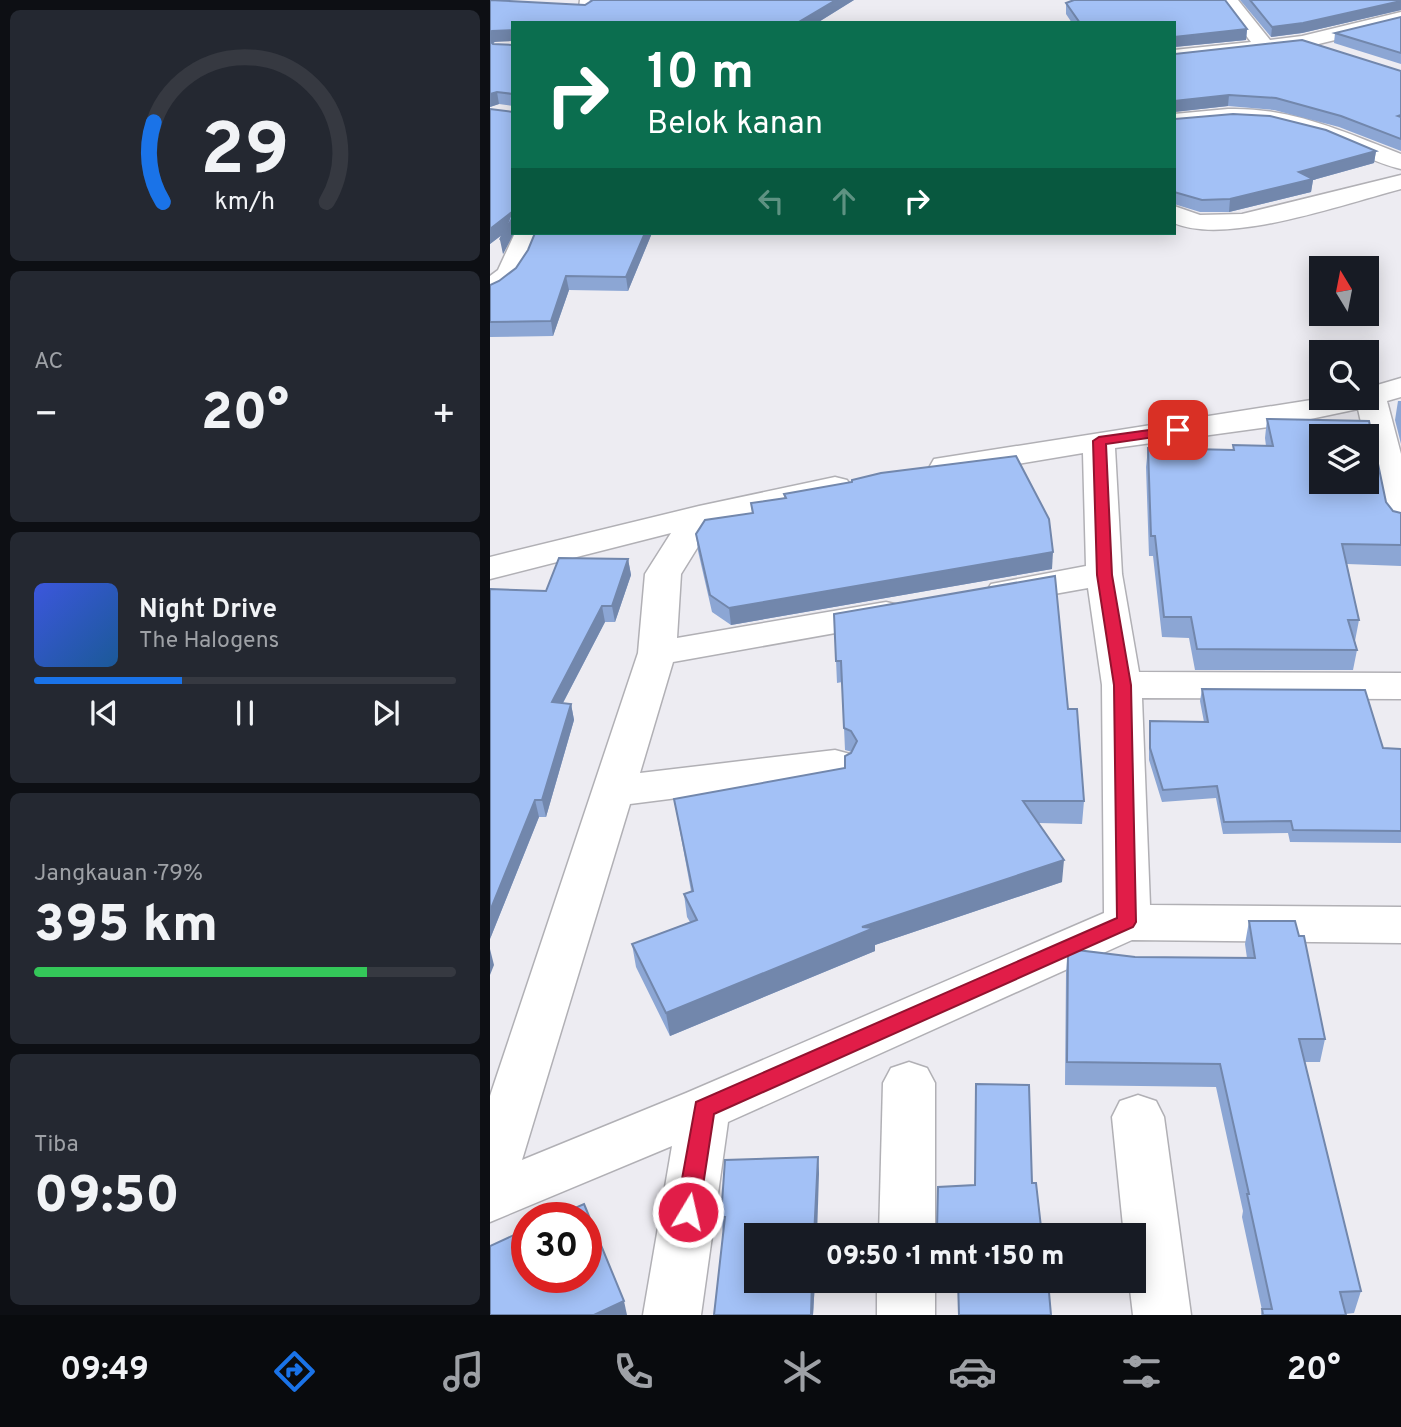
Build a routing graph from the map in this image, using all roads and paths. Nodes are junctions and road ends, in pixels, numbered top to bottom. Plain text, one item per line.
1 (1228, 0) edge
2 (1401, 18) edge
3 (1302, 42) junction
4 (1265, 47) junction
5 (1339, 54) edge
6 (1176, 56) edge
7 (1176, 121) edge
8 (1401, 162) edge
9 (1401, 182) edge
10 (1176, 214) edge
11 (527, 235) edge
12 (490, 289) edge
13 (1386, 392) edge
14 (1099, 441) junction
15 (919, 471) edge
16 (869, 480) edge
17 (699, 516) junction
18 (1401, 522) edge
19 (490, 568) edge
20 (1104, 575) junction
21 (969, 598) edge
22 (915, 608) edge
23 (657, 653) junction
24 (1122, 685) junction
25 (1401, 685) edge
26 (835, 764) dead end
27 (613, 792) junction
28 (1127, 922) junction
29 (1401, 925) edge
30 (909, 1083) dead end
31 (704, 1109) junction
32 (1138, 1117) dead end
33 (490, 1177) edge
34 (490, 1198) edge
35 (907, 1223) edge
36 (906, 1293) edge
37 (671, 1315) edge
38 (906, 1315) edge
39 (1162, 1315) edge

1 - 4 street
2 - 3 street
3 - 4 street
3 - 5 street
4 - 6 street
7 - 8 street
9 - 10 street
11 - 12 street
13 - 14 street
13 - 18 street
14 - 15 street
14 - 20 street
16 - 17 street
17 - 19 street
17 - 23 street
20 - 21 street
20 - 24 street
22 - 23 street
23 - 27 street
24 - 25 street
24 - 28 street
26 - 27 street
27 - 33 street
28 - 29 street
28 - 31 street
30 - 35 street
31 - 34 street
31 - 37 street
32 - 39 street
36 - 38 street

